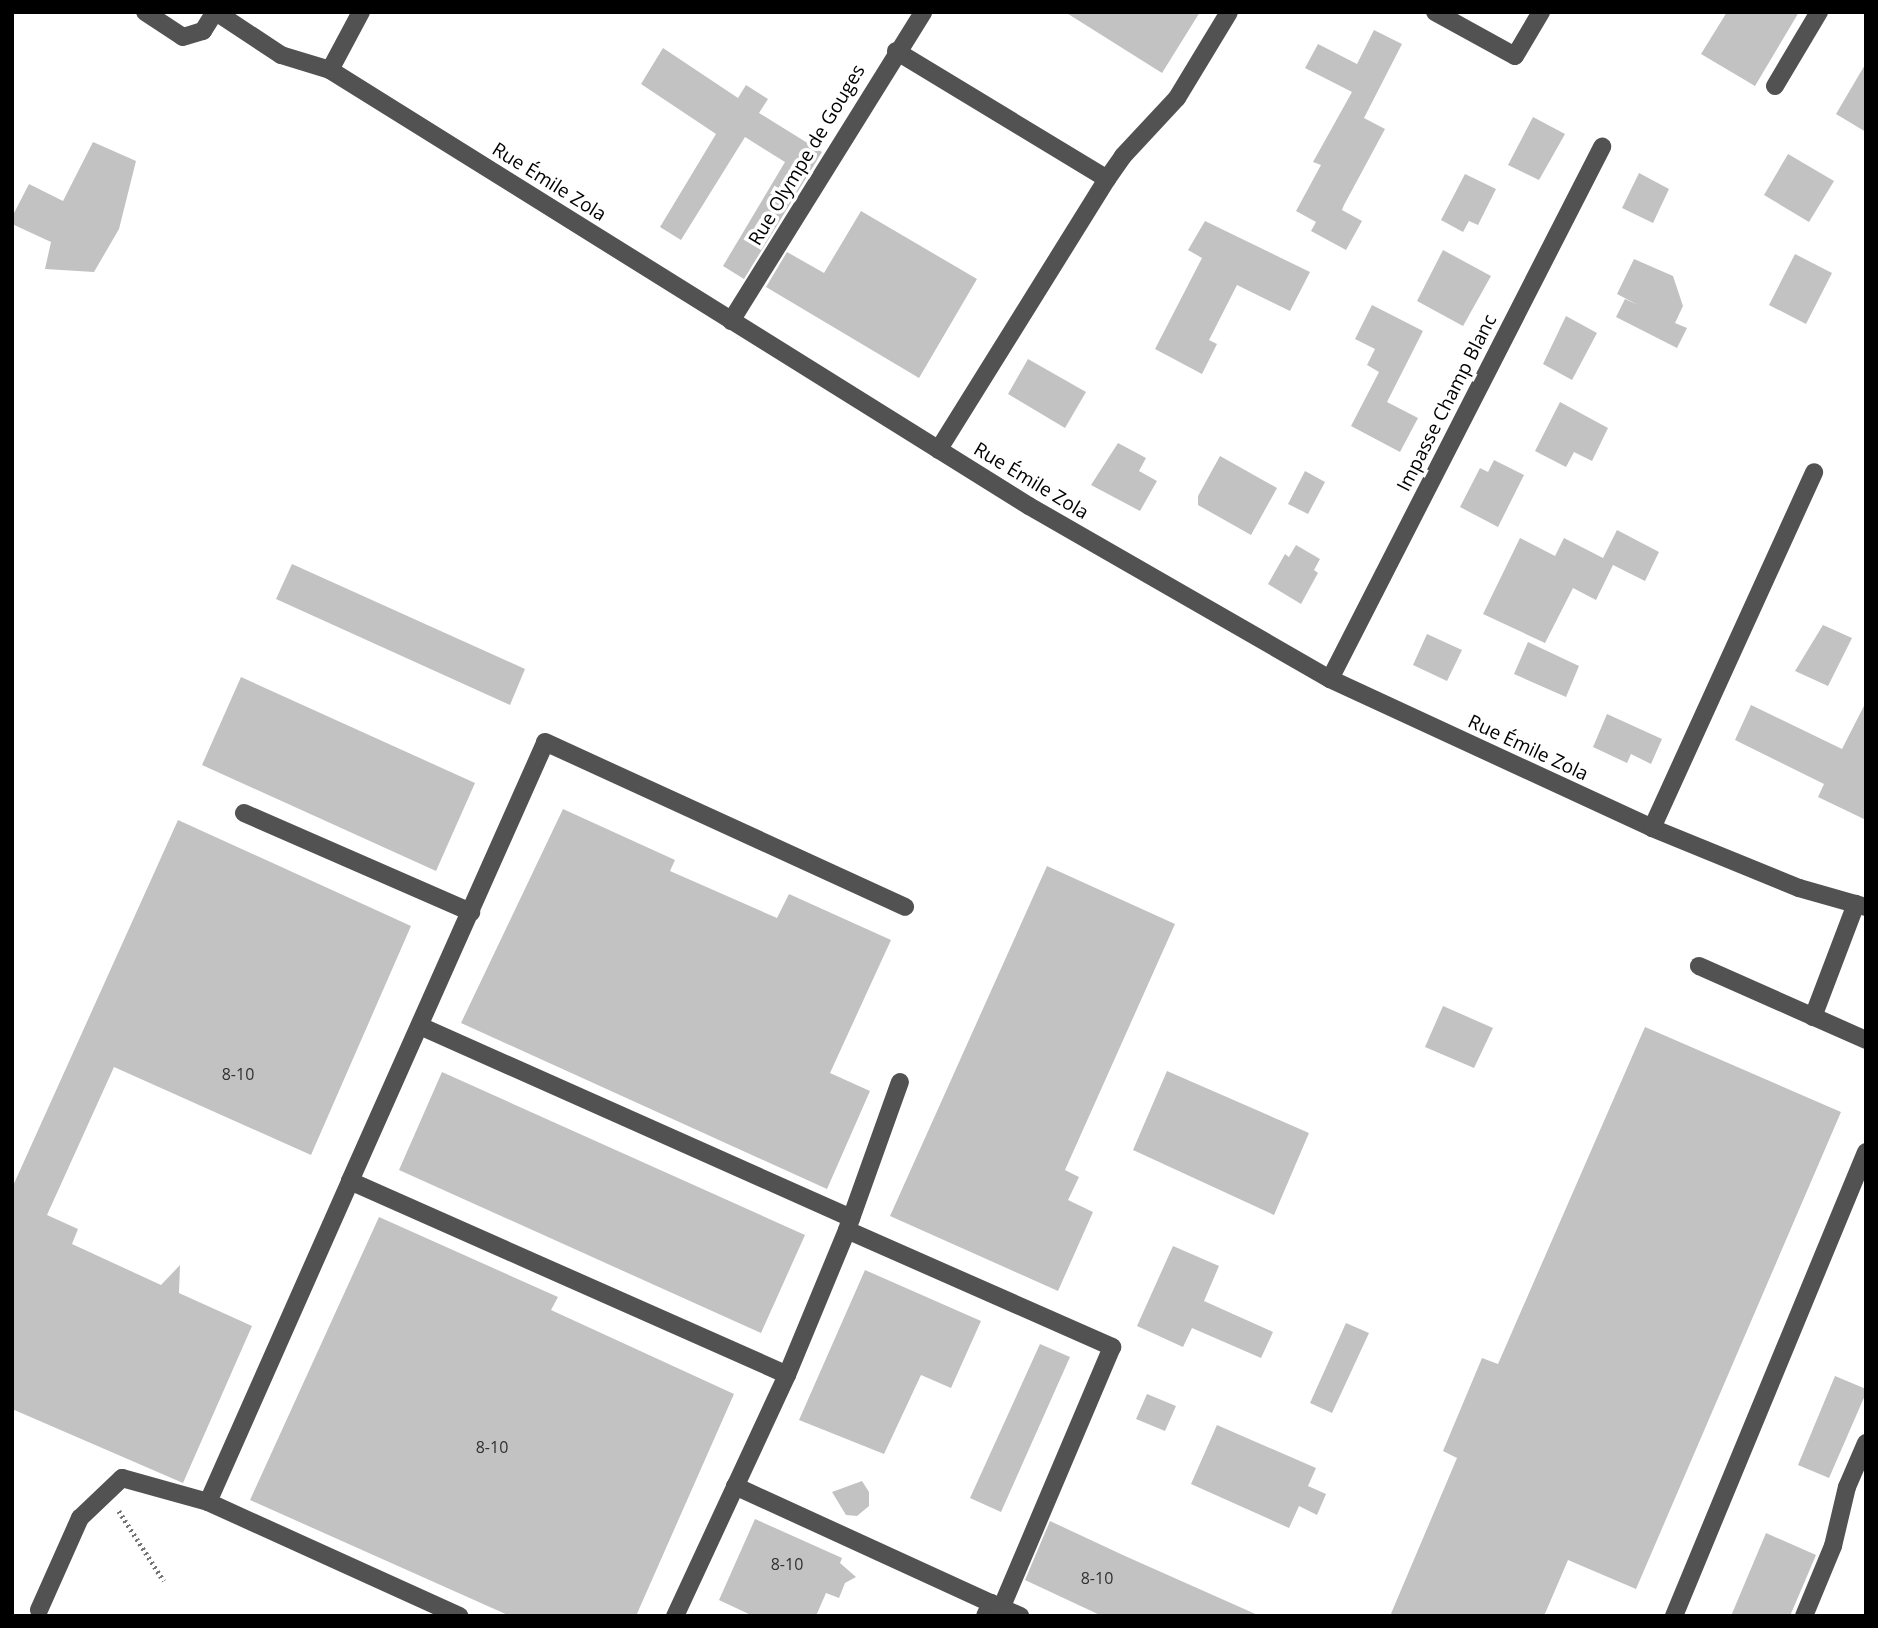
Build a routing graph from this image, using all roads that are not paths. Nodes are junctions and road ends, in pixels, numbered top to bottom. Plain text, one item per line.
1 (145, 12) edge
2 (216, 12) edge
3 (361, 12) edge
4 (923, 12) edge
5 (1229, 12) edge
6 (1435, 12) edge
7 (1541, 12) edge
8 (1819, 12) edge
9 (896, 51) junction
10 (330, 70) junction
11 (1775, 86) dead end
12 (1602, 147) dead end
13 (1107, 179) junction
14 (731, 321) junction
15 (938, 450) junction
16 (1814, 472) dead end
17 (1329, 679) junction
18 (244, 813) dead end
19 (1651, 828) junction
20 (1861, 906) edge
21 (905, 908) dead end
22 (471, 912) junction
23 (1699, 966) dead end
24 (1813, 1017) junction
25 (420, 1026) junction
26 (1866, 1040) edge
27 (900, 1082) dead end
28 (1866, 1152) edge
29 (350, 1181) junction
30 (849, 1224) junction
31 (787, 1375) junction
32 (1866, 1443) edge
33 (735, 1486) junction
34 (208, 1502) junction
35 (38, 1609) dead end
36 (992, 1609) edge
37 (459, 1616) edge
38 (675, 1616) edge
39 (1020, 1616) edge
40 (1674, 1616) edge
41 (1804, 1616) edge

1 - 2 street
2 - 10 street, Rue Émile Zola
3 - 10 street
4 - 9 street, Rue Olympe de Gouges
5 - 13 street
6 - 7 street
8 - 11 street
9 - 13 street
9 - 14 street, Rue Olympe de Gouges
10 - 14 street, Rue Émile Zola
12 - 17 street, Impasse Champ Blanc
13 - 15 street
14 - 15 street, Rue Émile Zola
15 - 17 street, Rue Émile Zola
16 - 19 street
17 - 19 street, Rue Émile Zola
18 - 22 street
19 - 20 street, Rue Émile Zola
20 - 24 street
21 - 22 street
22 - 25 street
23 - 24 street
24 - 26 street
25 - 29 street
25 - 30 street
27 - 30 street
28 - 40 street
29 - 31 street
29 - 34 street
30 - 31 street
30 - 36 street
31 - 33 street
32 - 41 street
33 - 36 street
33 - 38 street
34 - 35 street
34 - 37 street
36 - 39 street

